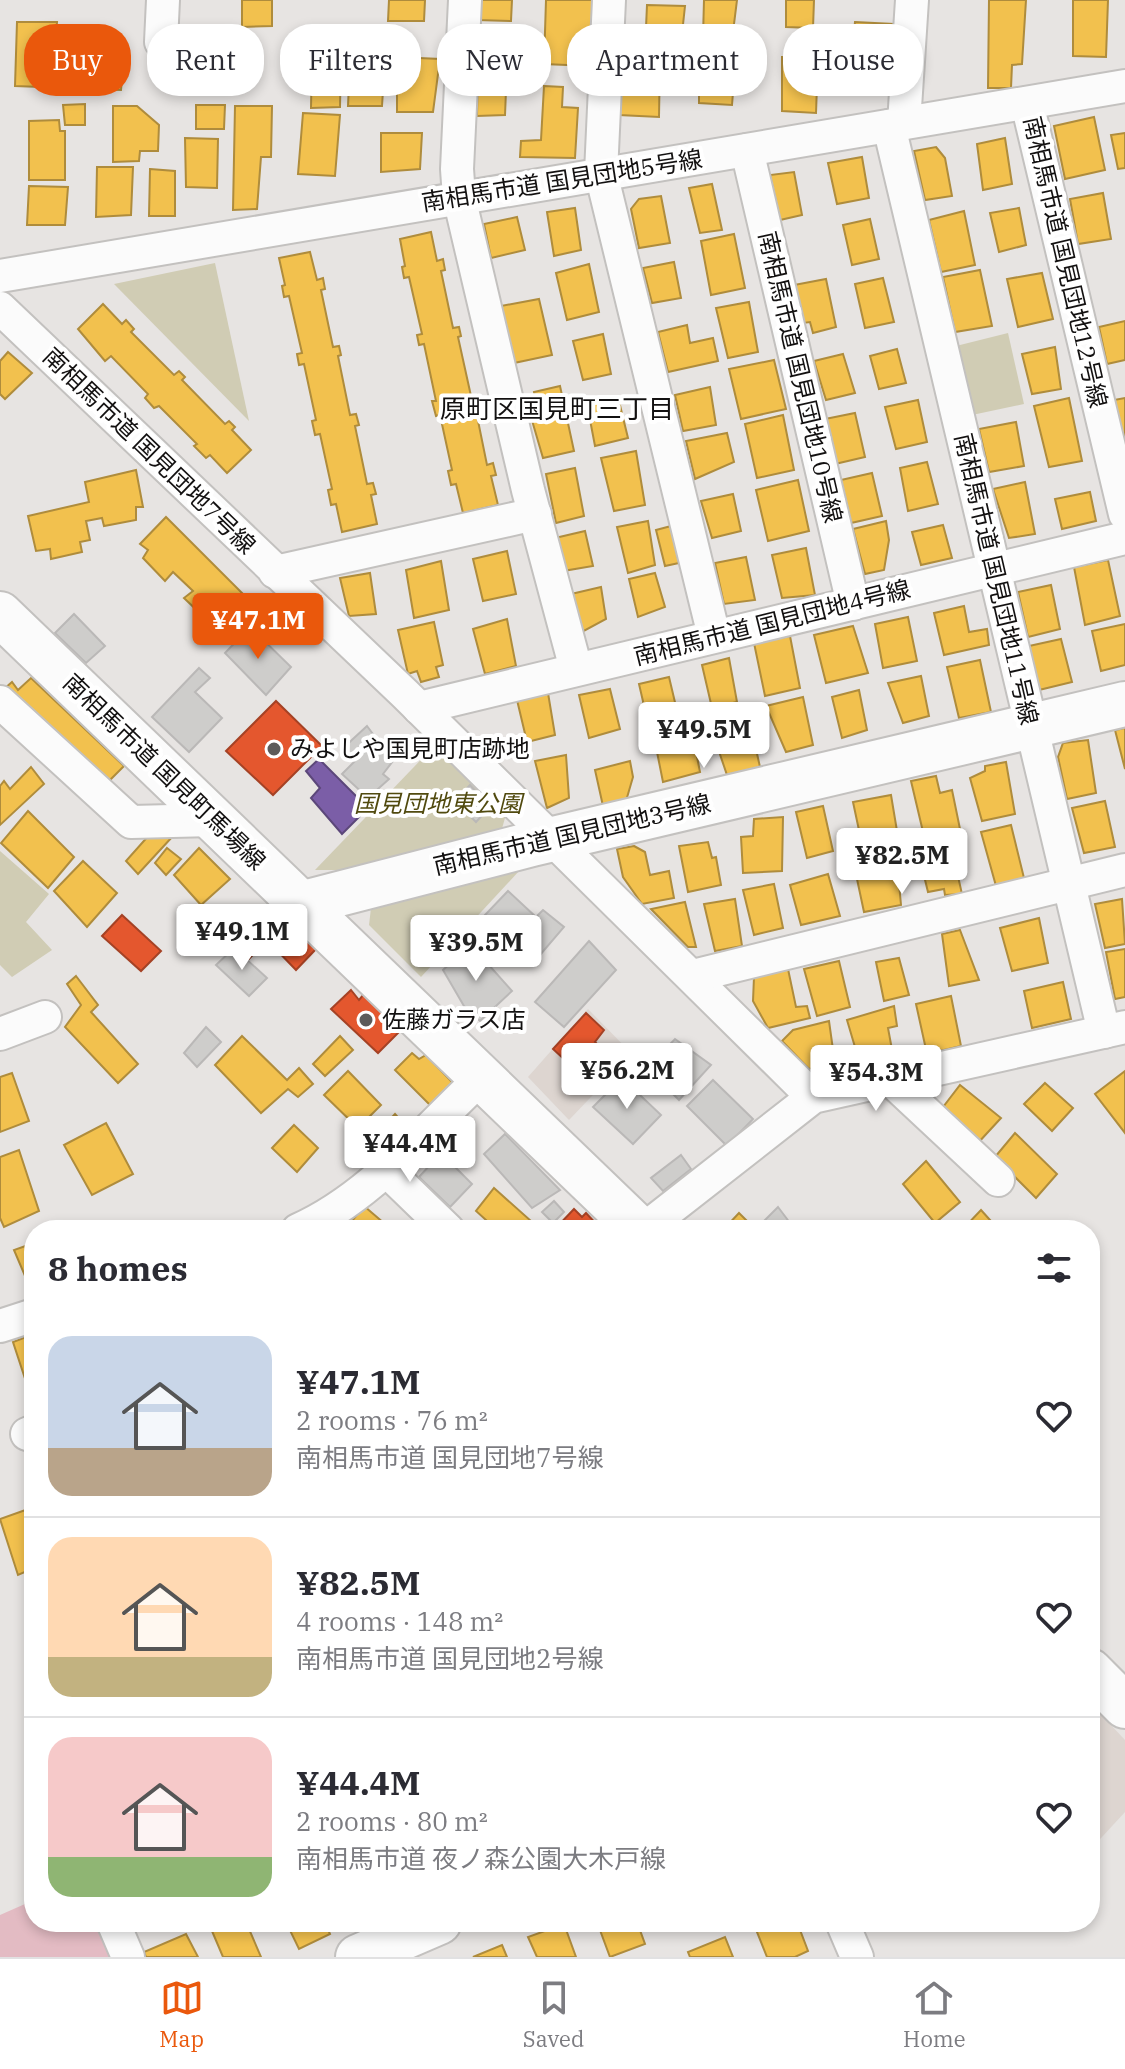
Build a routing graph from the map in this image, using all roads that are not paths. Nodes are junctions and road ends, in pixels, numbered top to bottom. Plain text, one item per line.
1 (163, 0) edge
2 (465, 0) edge
3 (609, 0) edge
4 (912, 0) edge
5 (162, 24) edge
6 (1125, 86) edge
7 (1027, 103) junction
8 (897, 124) junction
9 (747, 150) junction
10 (601, 173) junction
11 (459, 197) junction
12 (0, 276) edge
13 (0, 308) edge
14 (535, 514) junction
15 (1125, 514) edge
16 (1125, 538) edge
17 (993, 569) junction
18 (275, 572) junction
19 (853, 604) junction
20 (0, 614) edge
21 (714, 636) junction
22 (576, 669) junction
23 (0, 702) edge
24 (1125, 704) edge
25 (419, 708) junction
26 (1031, 726) junction
27 (214, 820) junction
28 (552, 839) junction
29 (1125, 870) edge
30 (1069, 883) junction
31 (300, 904) junction
32 (693, 976) junction
33 (45, 1017) dead end
34 (1115, 1030) edge
35 (0, 1034) edge
36 (481, 1078) junction
37 (892, 1081) junction
38 (813, 1097) junction
39 (385, 1169) junction
40 (998, 1180) dead end
41 (317, 1220) edge
42 (438, 1220) edge
43 (630, 1220) edge
44 (654, 1220) edge
45 (24, 1318) edge
46 (0, 1326) edge
47 (1100, 1681) edge
48 (1125, 1706) edge
49 (117, 1932) edge
50 (416, 1932) edge
51 (846, 1932) edge
52 (128, 1957) edge
53 (358, 1957) edge
54 (857, 1957) edge

1 - 5 street
2 - 11 street
3 - 10 street
4 - 8 street, 南相馬市道 国見団地11号線
6 - 7 street, 南相馬市道 国見団地5号線
7 - 8 street, 南相馬市道 国見団地5号線
7 - 15 street, 南相馬市道 国見団地12号線
8 - 9 street, 南相馬市道 国見団地5号線
8 - 17 street, 南相馬市道 国見団地11号線
9 - 10 street, 南相馬市道 国見団地5号線
9 - 19 street, 南相馬市道 国見団地10号線
10 - 11 street, 南相馬市道 国見団地5号線
10 - 21 street
11 - 12 street, 南相馬市道 国見団地5号線
11 - 14 street
13 - 18 street, 南相馬市道 国見団地7号線
14 - 18 street
14 - 22 street
16 - 17 street, 南相馬市道 国見団地4号線
17 - 19 street, 南相馬市道 国見団地4号線
17 - 26 street, 南相馬市道 国見団地11号線
18 - 25 street, 南相馬市道 国見団地7号線
19 - 21 street, 南相馬市道 国見団地4号線
20 - 27 street, 南相馬市道 国見町馬場線
21 - 22 street, 南相馬市道 国見団地4号線
22 - 25 street, 南相馬市道 国見団地4号線
23 - 27 street
24 - 26 street, 南相馬市道 国見団地3号線
25 - 28 street, 南相馬市道 国見団地7号線
26 - 28 street, 南相馬市道 国見団地3号線
26 - 30 street, 南相馬市道 国見団地11号線
27 - 31 street, 南相馬市道 国見町馬場線
28 - 31 street, 南相馬市道 国見団地3号線
28 - 32 street, 南相馬市道 国見団地7号線
29 - 30 street
30 - 32 street
30 - 34 street, 南相馬市道 国見団地11号線
31 - 36 street, 南相馬市道 国見町馬場線
32 - 38 street, 南相馬市道 国見団地7号線
33 - 35 street
34 - 37 street
36 - 39 street
36 - 43 street, 南相馬市道 国見町馬場線
37 - 38 street
37 - 40 street
38 - 44 street
39 - 41 street
39 - 42 street
45 - 46 street
47 - 48 street
49 - 52 street
50 - 53 street
51 - 54 street

